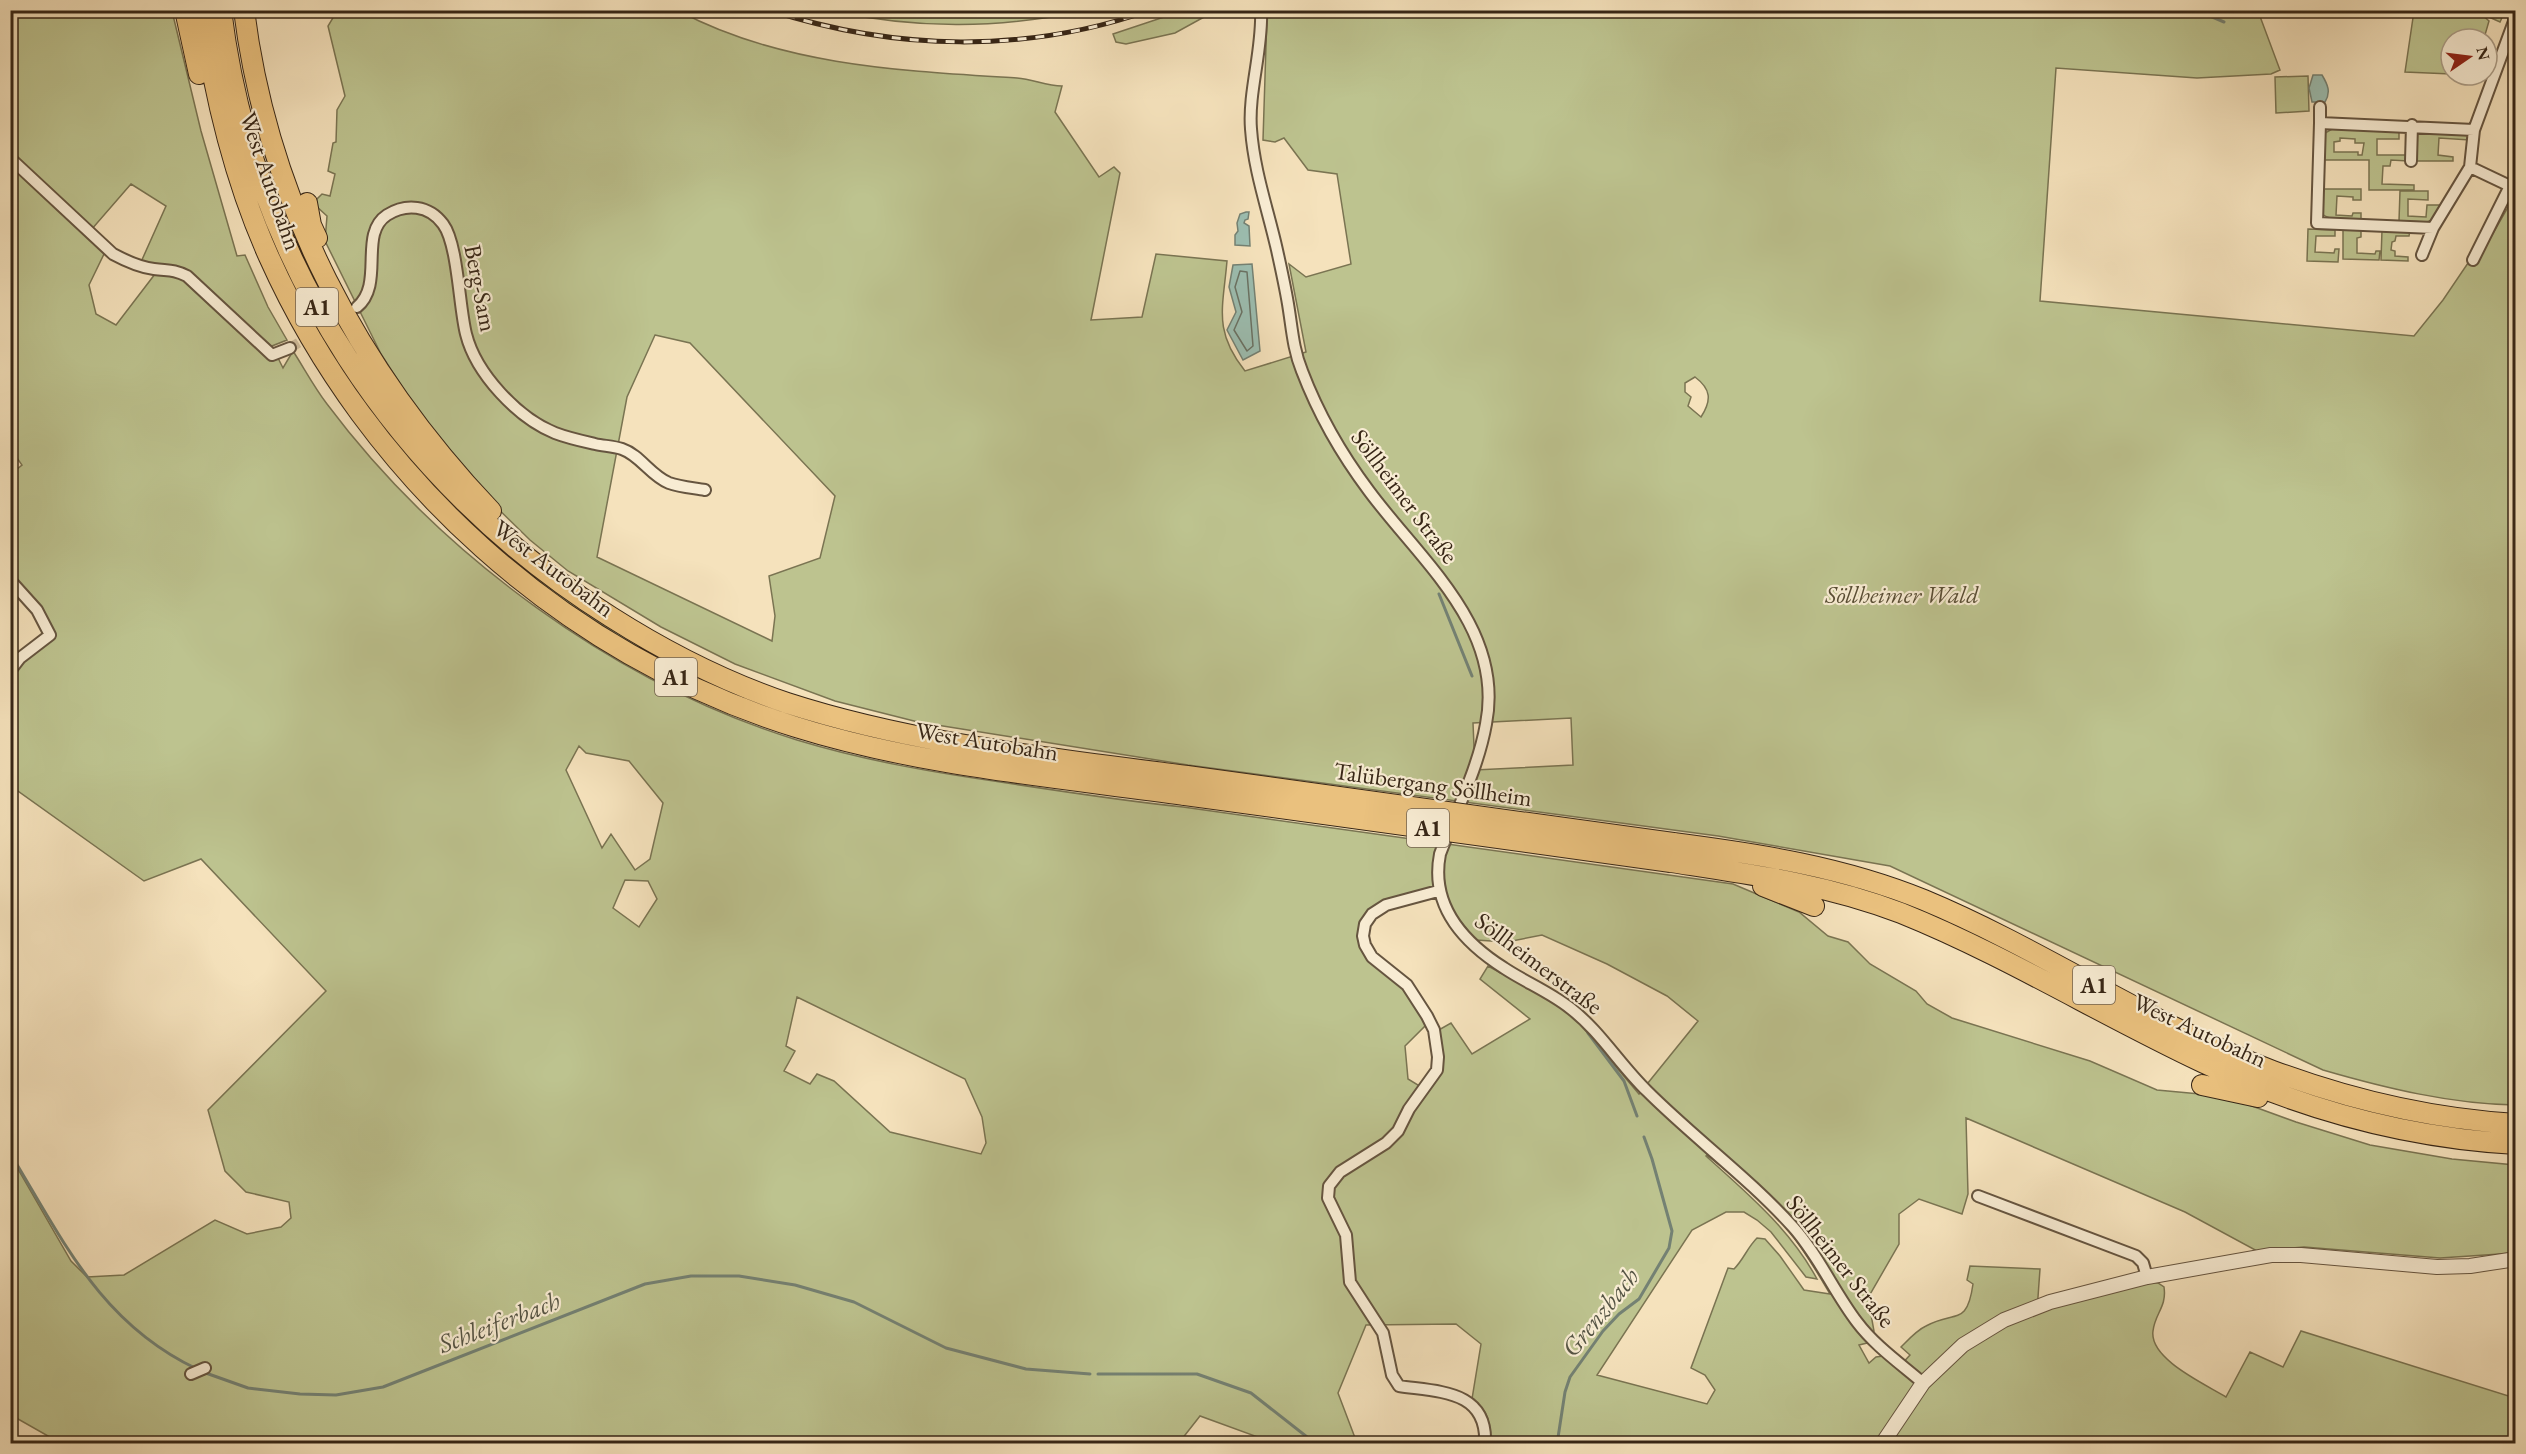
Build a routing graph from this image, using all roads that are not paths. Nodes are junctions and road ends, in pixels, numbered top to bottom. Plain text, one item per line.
1 (185, 10) edge
2 (202, 10) edge
3 (221, 10) edge
4 (244, 10) edge
5 (1261, 10) edge
6 (2516, 16) edge
7 (2320, 107) dead end
8 (2320, 123) junction
9 (2412, 125) junction
10 (224, 127) junction
11 (2474, 130) junction
12 (10, 158) edge
13 (2411, 161) dead end
14 (2470, 166) junction
15 (307, 203) dead end
16 (2433, 228) junction
17 (2422, 255) dead end
18 (2473, 260) dead end
19 (348, 305) junction
20 (290, 348) tunnel mouth
21 (705, 490) dead end
22 (515, 549) junction
23 (10, 580) edge
24 (10, 671) edge
25 (1186, 785) junction
26 (1672, 853) junction
27 (1719, 869) junction
28 (1438, 891) junction
29 (1814, 906) dead end
30 (2202, 1085) dead end
31 (1646, 1091) joint
32 (2284, 1097) junction
33 (2516, 1124) edge
34 (2516, 1144) edge
35 (1978, 1196) dead end
36 (2516, 1259) edge
37 (2147, 1277) junction
38 (205, 1368) dead end
39 (191, 1374) dead end
40 (1923, 1383) junction
41 (1485, 1443) edge
42 (1882, 1443) edge

1 - 10 highway
2 - 10 highway, West Autobahn / A1
3 - 22 highway, West Autobahn / A1
4 - 19 highway
5 - 28 street, Söllheimer Straße
6 - 11 street
7 - 8 street
8 - 9 street
8 - 16 street
9 - 11 street
9 - 13 street
10 - 25 highway, West Autobahn / A1
11 - 14 street
12 - 20 street
14 - 16 street
14 - 18 street
15 - 19 highway
16 - 17 street
19 - 21 street, Berg-Sam
19 - 22 highway
22 - 25 highway, West Autobahn / A1
23 - 24 street
25 - 26 highway, Talübergang Söllheim / A1, bridge
26 - 27 highway, West Autobahn / A1
26 - 33 highway, West Autobahn / A1
27 - 29 highway
27 - 32 highway, West Autobahn / A1
28 - 31 street, Söllheimerstraße
28 - 41 street
30 - 32 highway
31 - 40 street, Söllheimer Straße
32 - 34 highway, West Autobahn / A1
35 - 37 street
36 - 37 street
37 - 40 street
38 - 39 street
40 - 42 street

